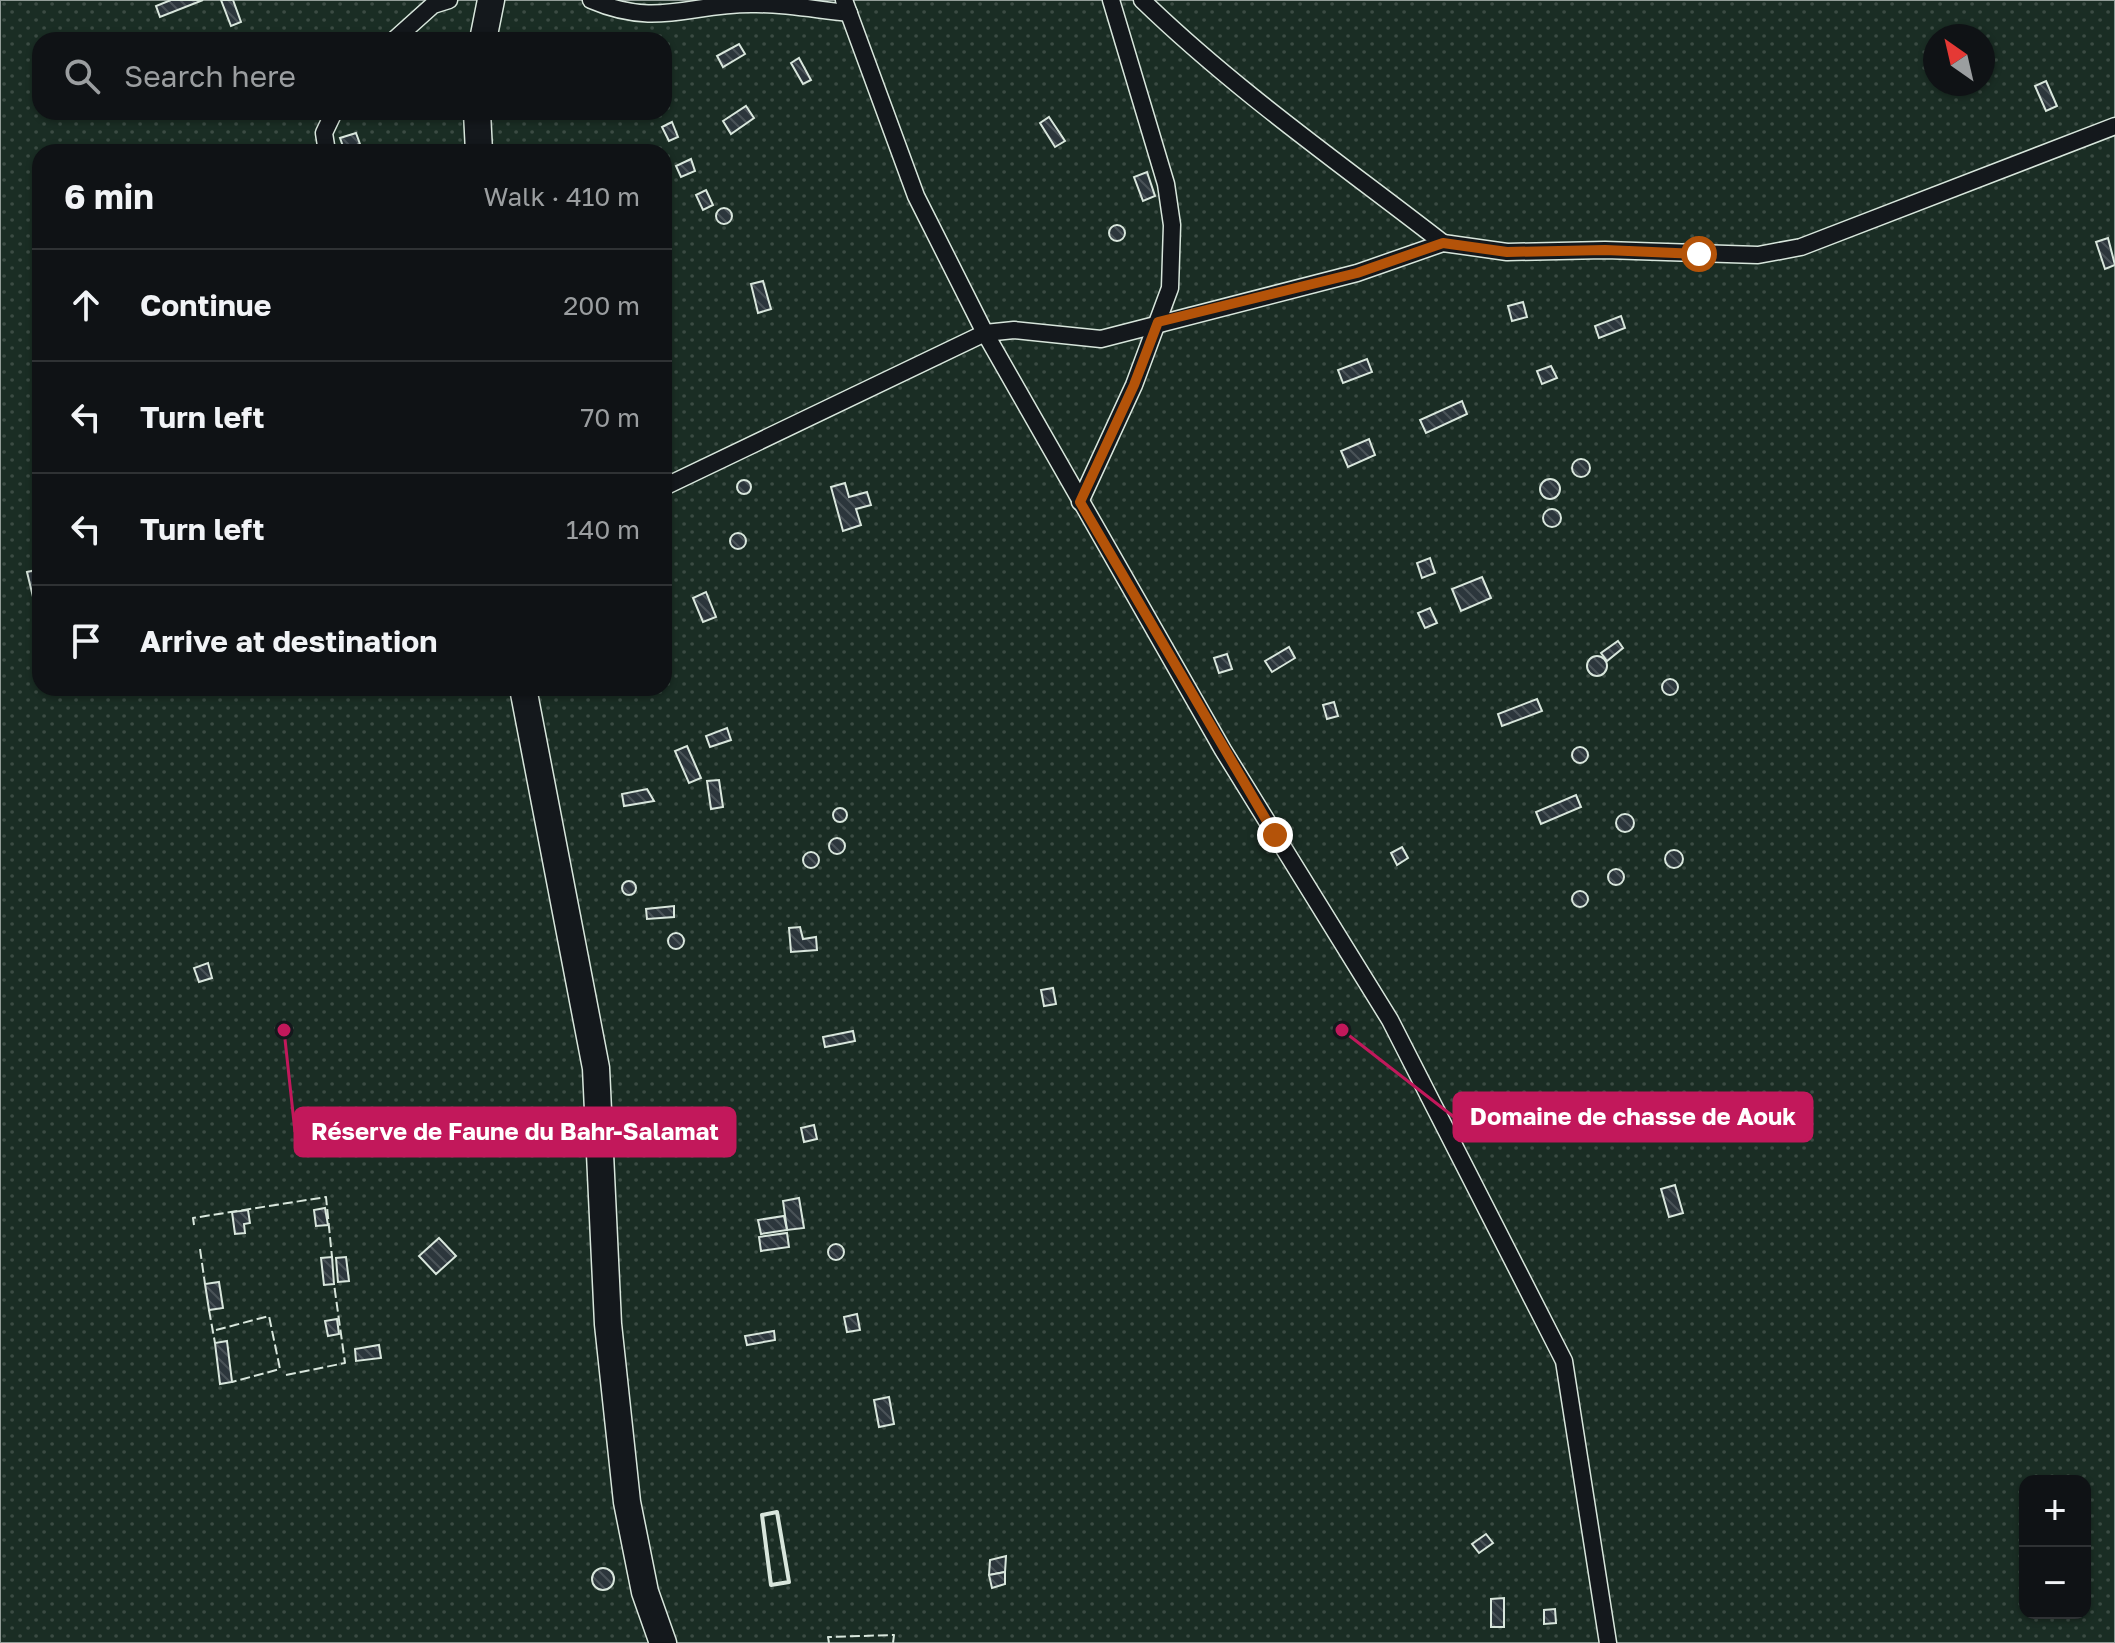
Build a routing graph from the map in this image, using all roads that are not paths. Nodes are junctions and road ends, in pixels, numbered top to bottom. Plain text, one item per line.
1 (449, 0) edge
2 (491, 0) edge
3 (591, 0) edge
4 (1111, 0) edge
5 (1142, 0) edge
6 (846, 7) edge
7 (403, 32) edge
8 (485, 32) edge
9 (330, 120) edge
10 (477, 120) edge
11 (2115, 126) edge
12 (326, 144) edge
13 (479, 144) edge
14 (1443, 243) junction
15 (1158, 322) junction
16 (985, 333) junction
17 (672, 483) edge
18 (1080, 502) junction
19 (524, 696) edge
20 (663, 1643) edge
21 (1608, 1643) edge

1 - 7 street
2 - 8 main road
3 - 6 street
4 - 15 street
5 - 14 street
6 - 16 street
9 - 12 street
10 - 13 main road
11 - 14 street
14 - 15 street
15 - 16 street
15 - 18 street
16 - 17 street
16 - 18 street
18 - 21 street
19 - 20 main road

